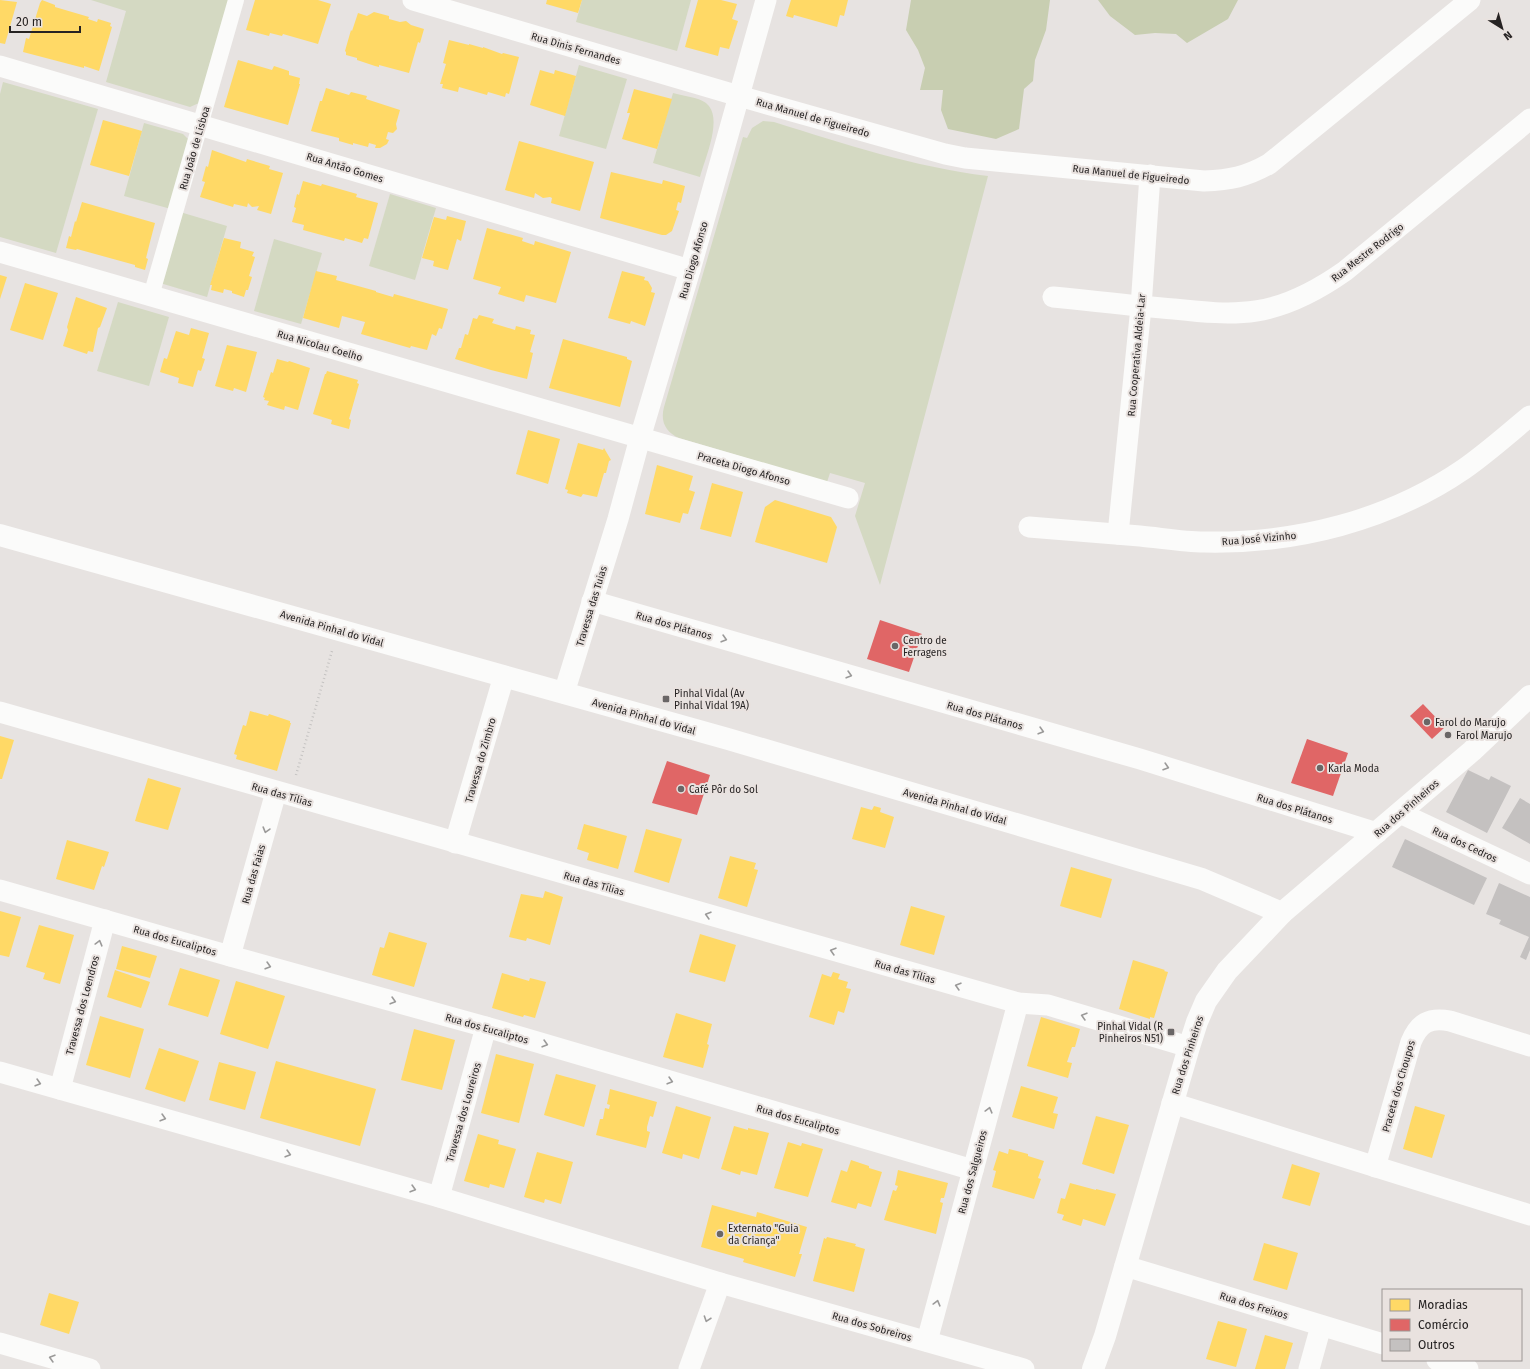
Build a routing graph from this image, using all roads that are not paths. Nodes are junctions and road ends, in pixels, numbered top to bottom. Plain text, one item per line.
1 (236, 0) edge
2 (413, 0) edge
3 (766, 0) edge
4 (1470, 0) edge
5 (1448, 7) edge
6 (0, 66) edge
7 (739, 96) junction
8 (1530, 119) edge
9 (201, 124) junction
10 (1150, 175) junction
11 (0, 252) edge
12 (690, 270) junction
13 (151, 296) junction
14 (1053, 297) dead end
15 (1141, 307) junction
16 (1530, 416) edge
17 (640, 438) junction
18 (848, 498) dead end
19 (618, 519) joint
20 (1029, 527) dead end
21 (1118, 534) junction
22 (0, 535) edge
23 (592, 601) junction
24 (504, 676) junction
25 (564, 693) junction
26 (1530, 696) edge
27 (0, 712) edge
28 (283, 794) junction
29 (1400, 813) junction
30 (1376, 833) junction
31 (455, 843) junction
32 (1530, 874) edge
33 (0, 890) edge
34 (1282, 913) junction
35 (105, 920) junction
36 (230, 956) junction
37 (1018, 1003) junction
38 (486, 1027) junction
39 (1530, 1046) edge
40 (1189, 1047) junction
41 (0, 1072) edge
42 (60, 1089) junction
43 (1172, 1103) junction
44 (1375, 1167) junction
45 (973, 1170) junction
46 (439, 1197) junction
47 (1530, 1215) edge
48 (1125, 1266) junction
49 (720, 1282) junction
50 (1322, 1326) junction
51 (927, 1341) junction
52 (0, 1343) edge
53 (1382, 1344) edge
54 (1440, 1361) edge
55 (90, 1369) edge
56 (689, 1369) edge
57 (1024, 1369) edge
58 (1093, 1369) edge
59 (1309, 1369) edge
60 (1468, 1369) edge

1 - 9 street, Rua João de Lisboa
2 - 7 street, Rua Dinis Fernandes
3 - 7 street, Rua Diogo Afonso
4 - 5 street, Rua Manuel de Figueiredo
5 - 10 street, Rua Manuel de Figueiredo
6 - 9 street, Rua Antão Gomes
7 - 10 street, Rua Manuel de Figueiredo
7 - 12 street, Rua Diogo Afonso
8 - 15 street, Rua Mestre Rodrigo
9 - 12 street, Rua Antão Gomes
9 - 13 street, Rua João de Lisboa
10 - 15 street, Rua Cooperativa Aldeia-Lar
11 - 13 street, Rua Nicolau Coelho
12 - 17 street, Rua Diogo Afonso
13 - 17 street, Rua Nicolau Coelho
14 - 15 street, Rua Mestre Rodrigo
15 - 21 street, Rua Cooperativa Aldeia-Lar
16 - 21 street, Rua José Vizinho
17 - 18 street, Praceta Diogo Afonso
17 - 19 street, Rua Diogo Afonso
19 - 23 street, Travessa das Tuias
20 - 21 street, Rua José Vizinho
22 - 24 street, Avenida Pinhal do Vidal
23 - 25 street, Travessa das Tuias
23 -> 30 street, Rua dos Plátanos
24 - 25 street, Avenida Pinhal do Vidal
24 - 31 street, Travessa do Zimbro
25 - 34 street, Avenida Pinhal do Vidal
26 - 29 street, Rua dos Pinheiros
27 - 28 street, Rua das Tílias
28 - 31 street, Rua das Tílias
28 -> 36 street, Rua das Faias
29 - 30 street, Rua dos Pinheiros
29 - 32 street, Rua dos Cedros
30 - 34 street, Rua dos Pinheiros
37 -> 31 street, Rua das Tílias
33 - 35 street, Rua dos Eucaliptos
34 - 40 street, Rua dos Pinheiros
35 - 36 street, Rua dos Eucaliptos
42 -> 35 street, Travessa dos Loendros
36 -> 38 street, Rua dos Eucaliptos
40 -> 37 street, Rua das Tílias
45 -> 37 street, Rua dos Salgueiros
38 -> 45 street, Rua dos Eucaliptos
38 - 46 street, Travessa dos Loureiros
39 - 44 street, Praceta dos Choupos
40 - 43 street, Rua dos Pinheiros
41 -> 42 street, Rua dos Sobreiros
42 -> 46 street, Rua dos Sobreiros
43 - 44 street
43 - 48 street, Rua dos Pinheiros
44 - 47 street
51 -> 45 street, Rua dos Salgueiros
46 - 49 street, Rua dos Sobreiros
48 - 50 street, Rua dos Freixos
48 - 58 street, Rua dos Pinheiros
49 - 51 street, Rua dos Sobreiros
49 -> 56 street
50 - 53 street, Rua dos Freixos
50 - 59 street
51 - 57 street, Rua dos Sobreiros
55 -> 52 street
54 - 60 street

